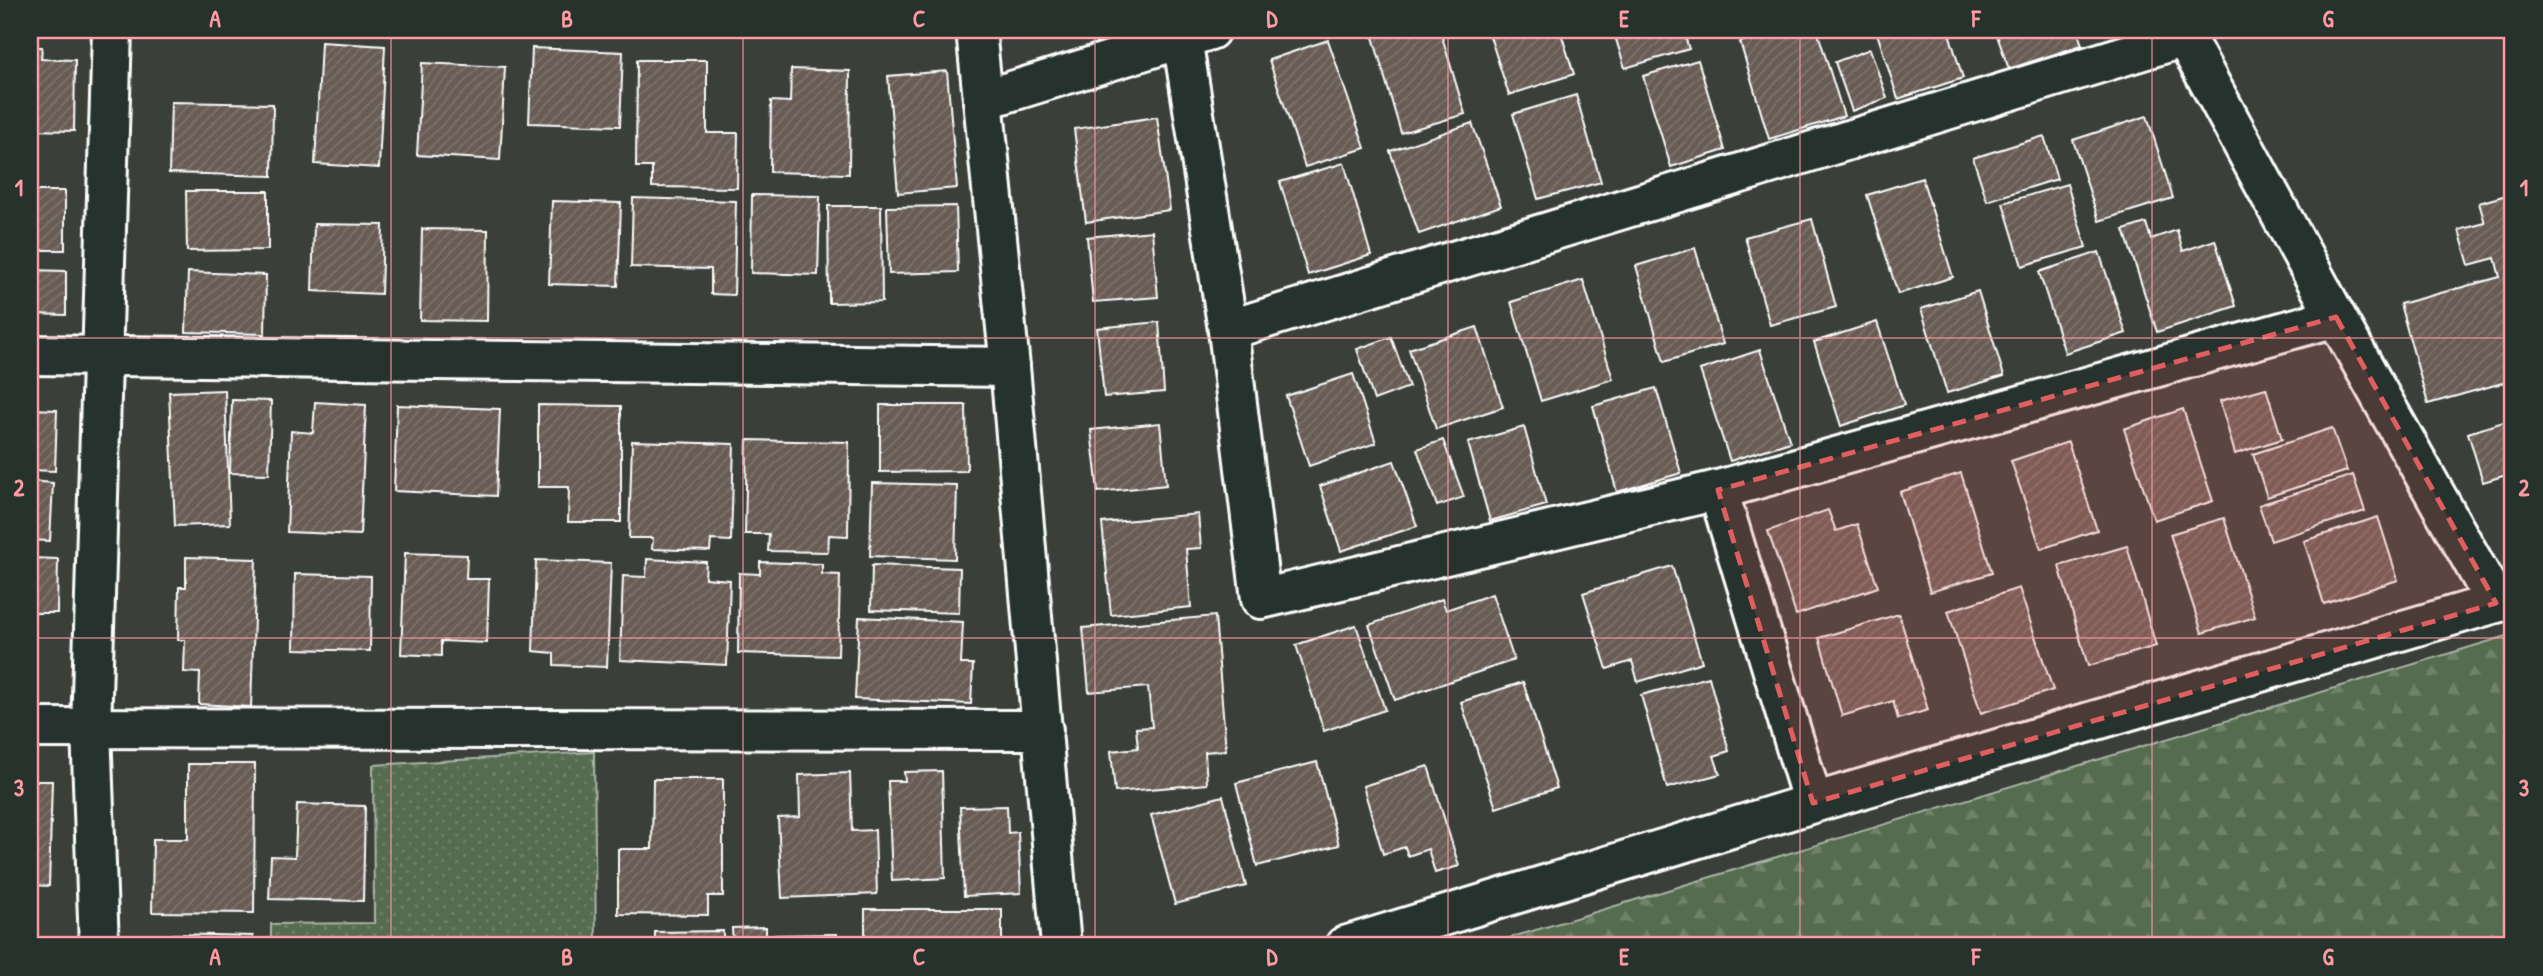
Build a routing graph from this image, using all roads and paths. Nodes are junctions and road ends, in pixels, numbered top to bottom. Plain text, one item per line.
1 (112, 30) edge
2 (976, 30) edge
3 (2183, 33) edge
4 (1196, 34) edge
5 (983, 100) junction
6 (2336, 317) junction
7 (1228, 330) junction
8 (30, 355) edge
9 (103, 356) junction
10 (1010, 367) junction
11 (1718, 490) junction
12 (2505, 601) edge
13 (30, 728) edge
14 (92, 729) junction
15 (1043, 730) junction
16 (1813, 803) junction
17 (99, 946) edge
18 (1061, 946) edge
19 (1345, 946) edge

1 - 9 street
2 - 5 street
3 - 6 street
3 - 7 street
4 - 5 street
4 - 7 street
5 - 10 street
6 - 11 street
6 - 12 street
7 - 11 street
8 - 9 street
9 - 10 street
9 - 14 street
10 - 15 street
11 - 16 street
12 - 16 street
13 - 14 street
14 - 15 street
14 - 17 street
15 - 18 street
16 - 19 street

